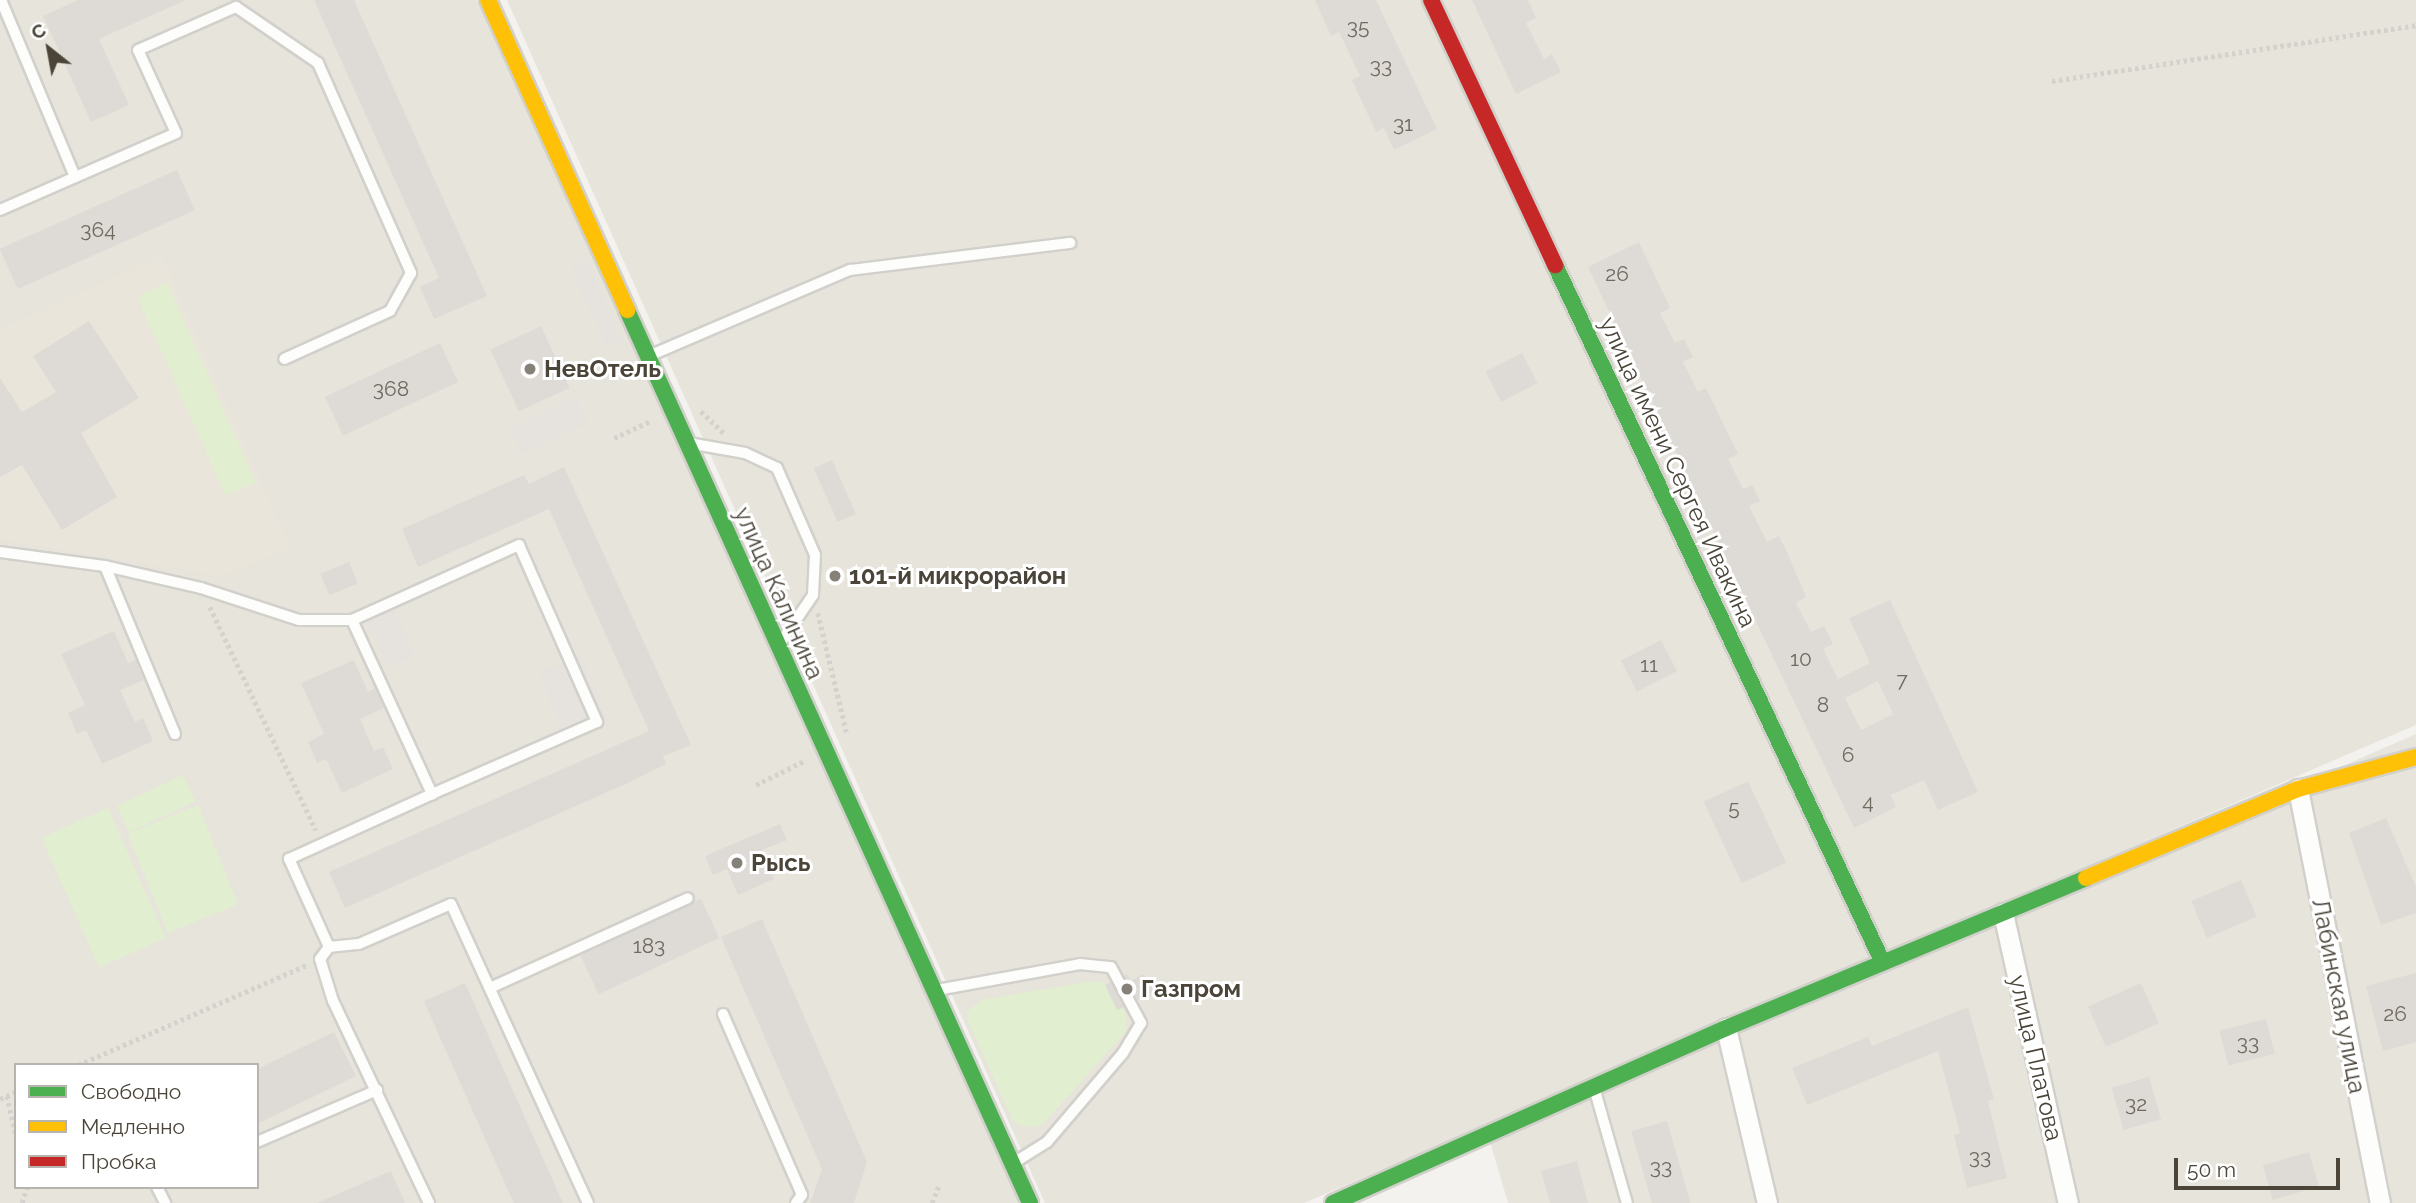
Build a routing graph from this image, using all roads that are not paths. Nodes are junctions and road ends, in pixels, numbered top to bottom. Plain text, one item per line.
1 (1, 0) edge
2 (488, 0) edge
3 (1431, 0) edge
4 (75, 177) junction
5 (0, 210) edge
6 (1070, 243) dead end
7 (649, 356) junction
8 (284, 359) dead end
9 (689, 443) junction
10 (0, 552) edge
11 (105, 566) junction
12 (352, 620) junction
13 (777, 648) junction
14 (175, 734) dead end
15 (2416, 757) edge
16 (2298, 789) junction
17 (432, 794) junction
18 (688, 898) dead end
19 (2003, 913) junction
20 (329, 947) junction
21 (1883, 963) junction
22 (490, 988) junction
23 (937, 990) junction
24 (723, 1014) dead end
25 (1726, 1028) junction
26 (1594, 1087) junction
27 (377, 1090) junction
28 (259, 1141) edge
29 (1013, 1164) junction
30 (429, 1203) edge
31 (588, 1203) edge
32 (796, 1203) edge
33 (1030, 1203) edge
34 (1334, 1203) edge
35 (1627, 1203) edge
36 (1767, 1203) edge
37 (2068, 1203) edge
38 (2381, 1203) edge

1 - 4 lane
2 - 7 street, улица Калинина
3 - 21 street, улица имени Сергея Ивакина
4 - 5 lane
4 - 8 lane
6 - 7 lane
7 - 9 street, улица Калинина
9 - 13 street, улица Калинина
9 - 13 lane
10 - 11 lane
11 - 12 lane
11 - 14 lane
12 - 17 lane
12 - 17 lane
13 - 23 street, улица Калинина
15 - 16 street
16 - 19 street
16 - 38 street, Лабинская улица
17 - 20 lane
18 - 22 lane
19 - 21 street
19 - 37 street, улица Платова
20 - 22 lane
20 - 27 lane
21 - 25 street
22 - 31 lane
23 - 29 street, улица Калинина
23 - 29 lane
24 - 32 lane
25 - 26 street
25 - 36 street
26 - 34 street
26 - 35 lane
27 - 28 lane
27 - 30 lane
29 - 33 street, улица Калинина

